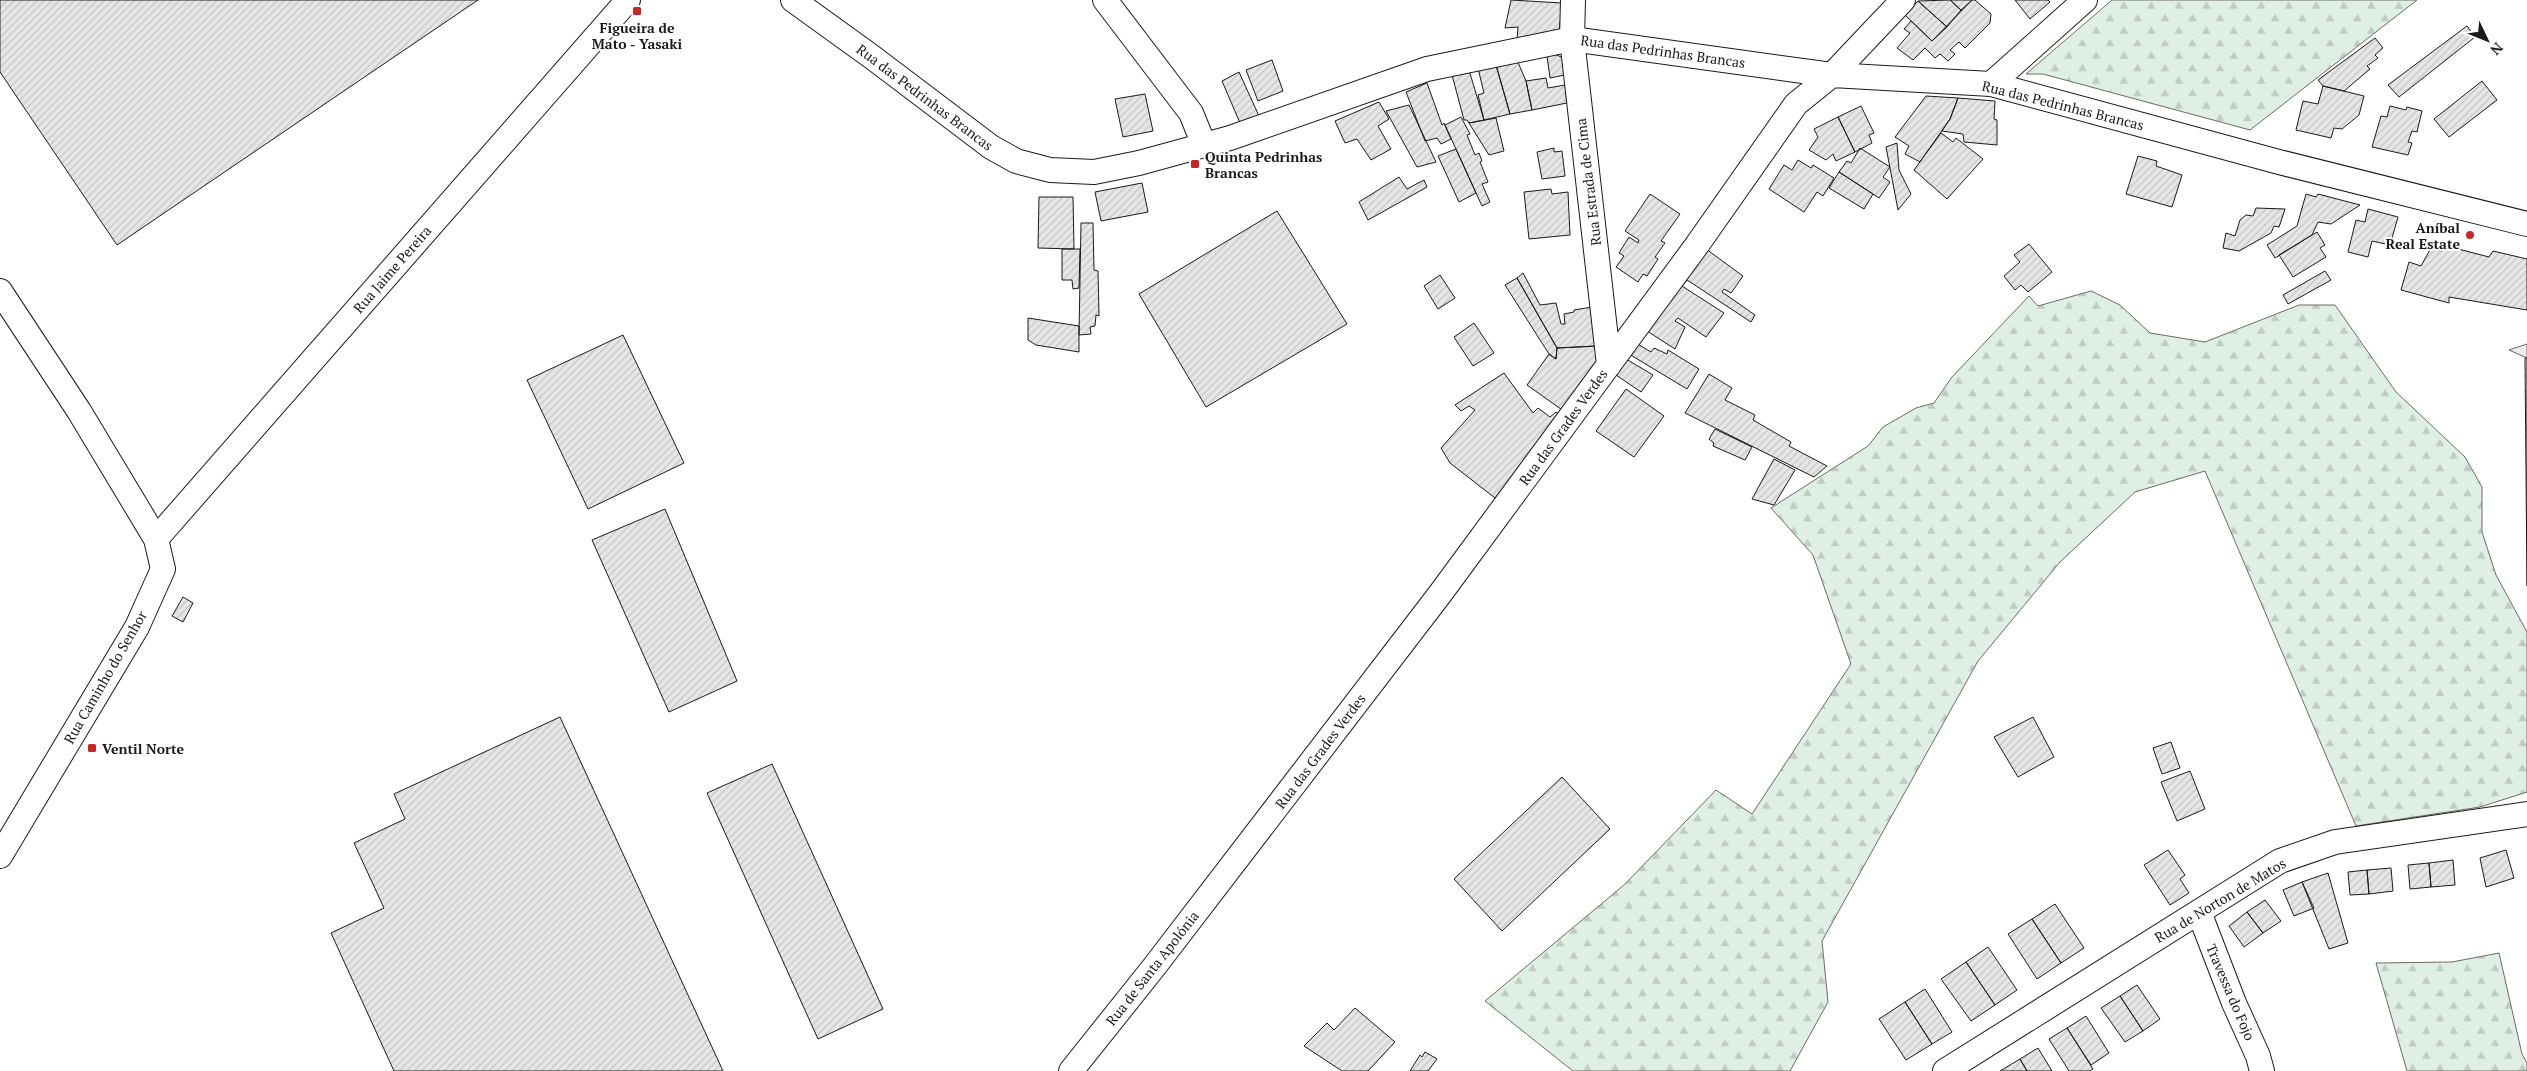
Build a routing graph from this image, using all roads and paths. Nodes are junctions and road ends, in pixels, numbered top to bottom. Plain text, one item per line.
1 (628, 0) edge
2 (793, 0) edge
3 (1105, 0) edge
4 (1573, 0) edge
5 (1903, 0) edge
6 (2085, 0) edge
7 (1572, 38) junction
8 (1832, 75) junction
9 (1991, 84) junction
10 (1204, 145) junction
11 (2527, 224) edge
12 (0, 290) edge
13 (1609, 365) junction
14 (156, 539) junction
15 (2527, 814) edge
16 (0, 856) edge
17 (1233, 865) joint
18 (2199, 912) junction
19 (1071, 1071) edge
20 (1945, 1071) edge
21 (2262, 1071) edge

1 - 14 street, Rua Jaime Pereira
2 - 10 street, Rua das Pedrinhas Brancas
3 - 10 street
4 - 7 street, Rua Estrada de Cima
5 - 8 street, Rua das Grades Verdes
6 - 9 street
7 - 8 street, Rua das Pedrinhas Brancas
7 - 10 street, Rua das Pedrinhas Brancas
7 - 13 street, Rua Estrada de Cima
8 - 9 street, Rua das Pedrinhas Brancas
8 - 13 street, Rua das Grades Verdes
9 - 11 street, Rua das Pedrinhas Brancas
12 - 14 street, Rua Caminho do Senhor
13 - 17 street, Rua das Grades Verdes
14 - 16 street, Rua Caminho do Senhor
15 - 18 street, Rua de Norton de Matos
17 - 19 street, Rua de Santa Apolónia
18 - 20 street, Rua de Norton de Matos
18 - 21 street, Travessa do Fojo

